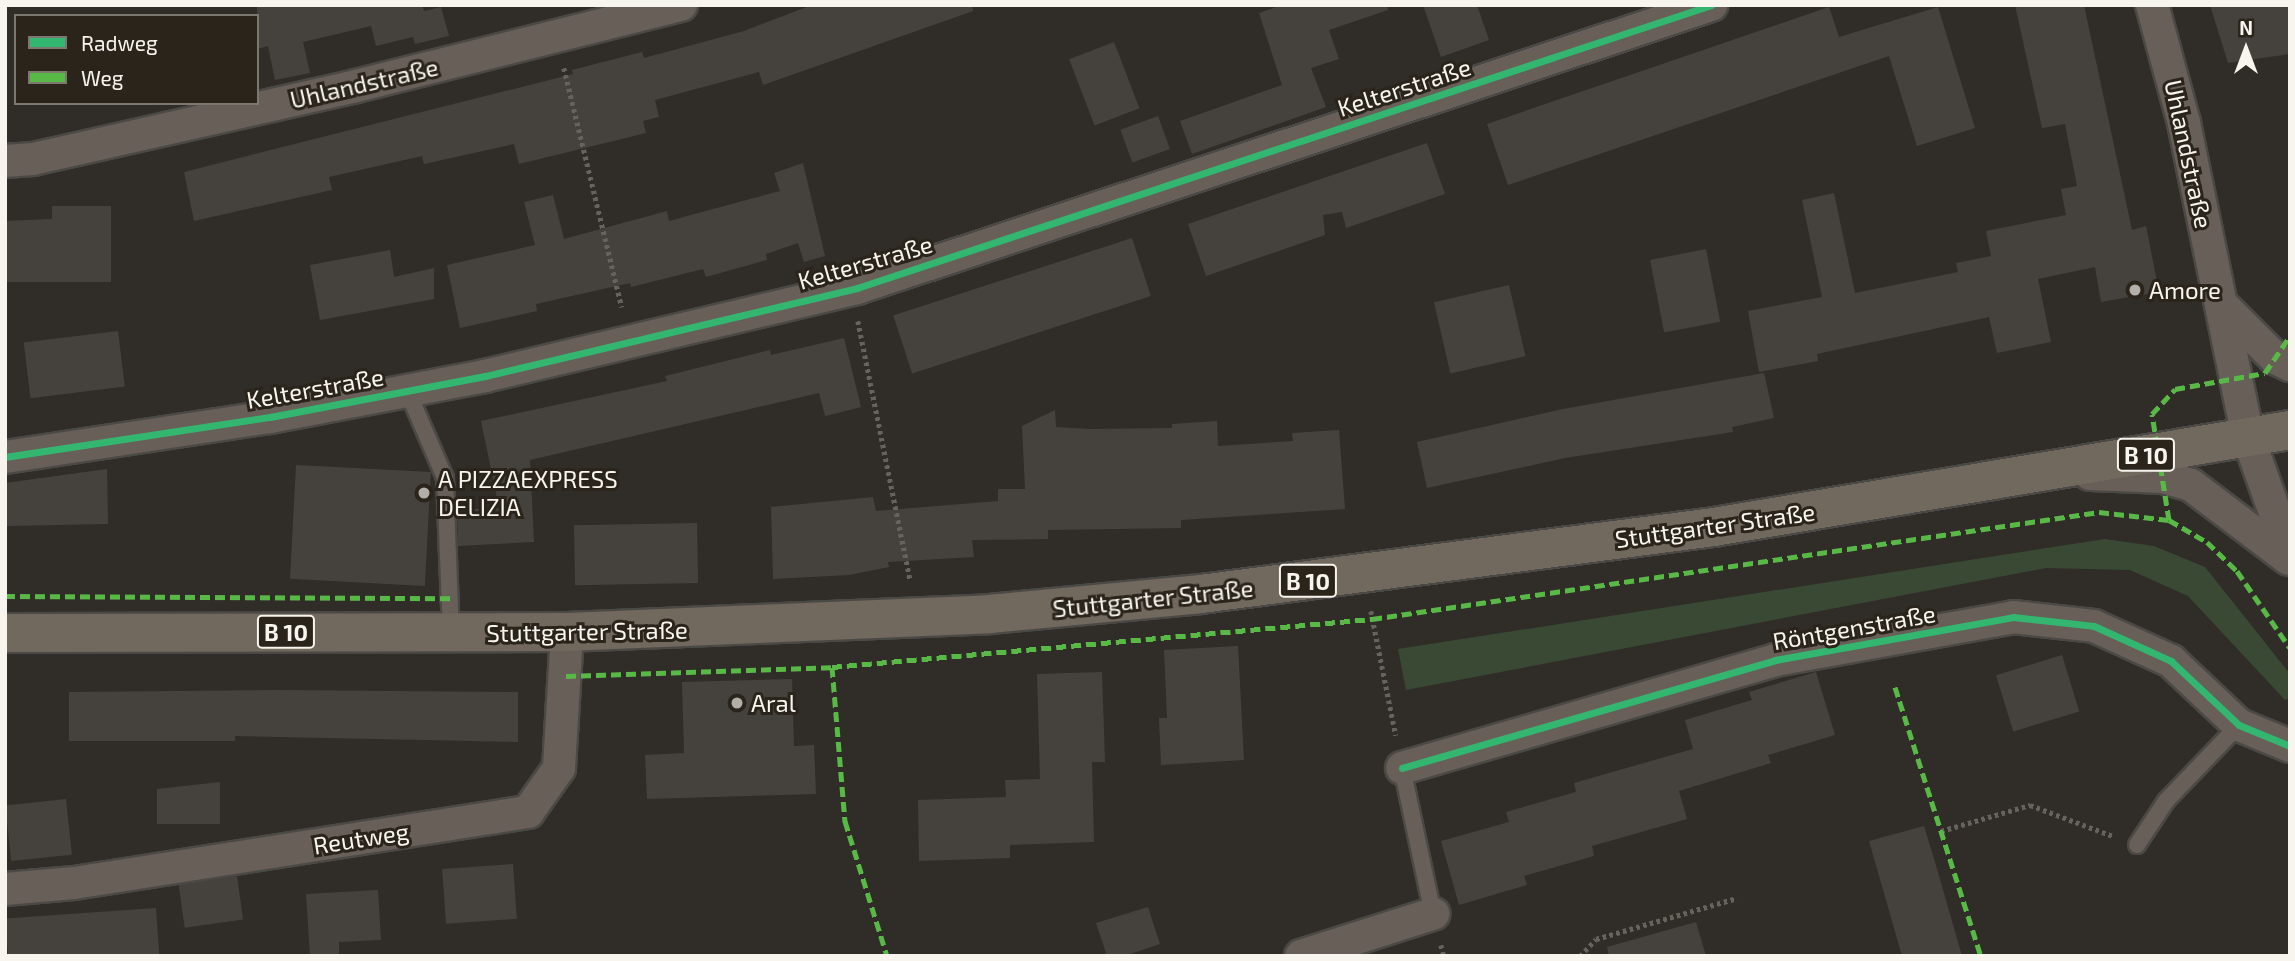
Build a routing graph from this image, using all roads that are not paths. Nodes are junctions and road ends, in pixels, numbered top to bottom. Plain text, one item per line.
1 (681, 5) edge
2 (1711, 5) edge
3 (2151, 5) edge
4 (5, 161) edge
5 (2221, 304) junction
6 (2290, 365) edge
7 (407, 390) junction
8 (2290, 430) edge
9 (2248, 437) junction
10 (5, 457) edge
11 (2044, 472) junction
12 (2290, 557) edge
13 (567, 632) junction
14 (5, 633) edge
15 (451, 633) junction
16 (2239, 725) junction
17 (2290, 746) edge
18 (1402, 768) joint
19 (2137, 845) road end
20 (5, 889) edge
21 (1433, 914) joint
22 (1301, 956) edge

1 - 4 street, Uhlandstraße
2 - 7 street, Kelterstraße
3 - 5 street, Uhlandstraße
5 - 6 street
5 - 9 street, Uhlandstraße
7 - 10 street, Kelterstraße
7 - 15 lane
8 - 9 main road, Stuttgarter Straße / B 10
9 - 11 main road, Stuttgarter Straße / B 10
9 - 12 street, Uhlandstraße
11 - 12 street
11 - 13 main road, Stuttgarter Straße / B 10
13 - 15 main road, Stuttgarter Straße / B 10
13 - 20 street, Reutweg
14 - 15 main road, Stuttgarter Straße / B 10
16 - 17 street, Röntgenstraße
16 - 18 street, Röntgenstraße
16 - 19 lane
18 - 21 lane
21 - 22 street

